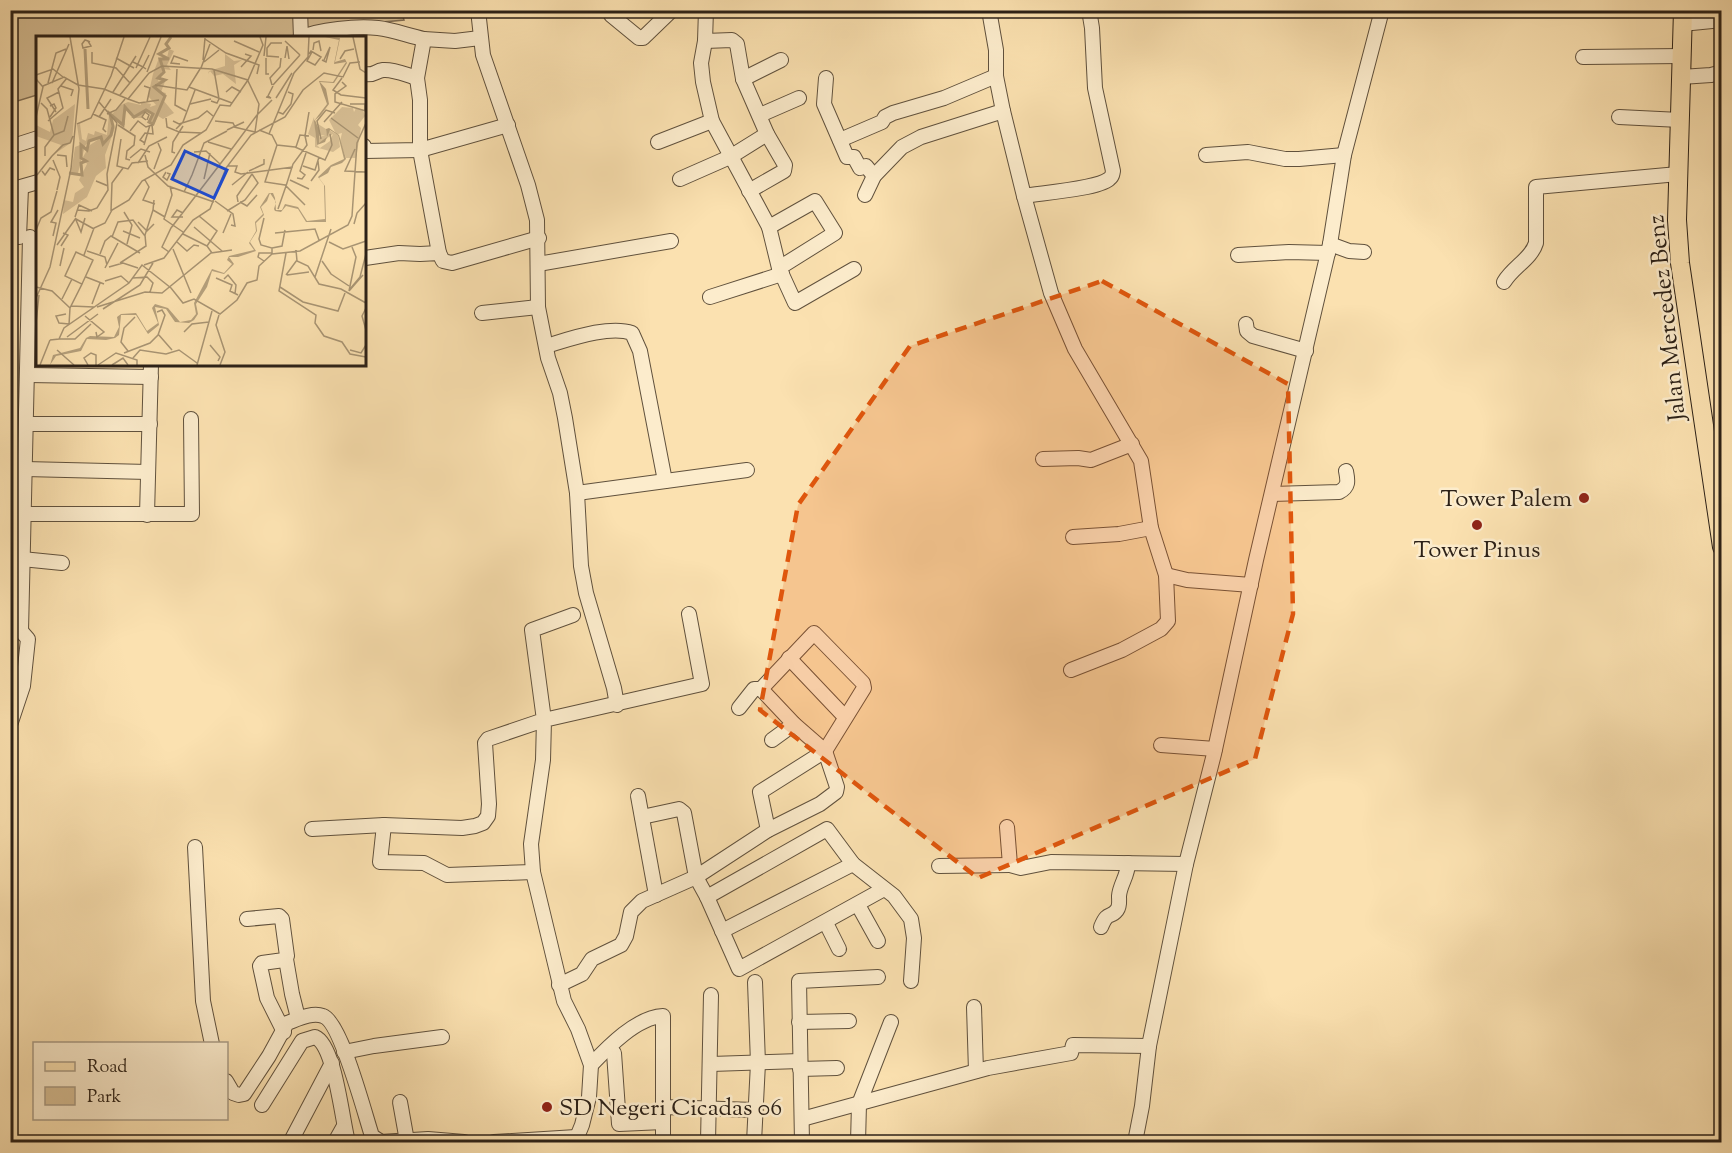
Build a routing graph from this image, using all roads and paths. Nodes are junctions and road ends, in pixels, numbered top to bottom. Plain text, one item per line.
1 (300, 10) edge
2 (478, 10) edge
3 (672, 10) edge
4 (706, 10) edge
5 (989, 10) edge
6 (1089, 10) edge
7 (1382, 10) edge
8 (612, 12) edge
9 (1683, 17) edge
10 (1722, 20) edge
11 (300, 36) edge
12 (306, 36) edge
13 (480, 38) junction
14 (424, 39) junction
15 (705, 41) junction
16 (1682, 56) junction
17 (1583, 57) dead end
18 (781, 60) dead end
19 (1722, 72) edge
20 (366, 74) edge
21 (996, 76) junction
22 (1681, 77) junction
23 (417, 78) junction
24 (826, 78) dead end
25 (743, 79) junction
26 (799, 98) dead end
27 (1003, 111) junction
28 (760, 115) junction
29 (1619, 117) dead end
30 (1680, 120) junction
31 (712, 121) junction
32 (508, 125) junction
33 (767, 134) junction
34 (36, 139) edge
35 (840, 140) junction
36 (658, 142) dead end
37 (10, 147) edge
38 (420, 150) junction
39 (366, 151) edge
40 (1206, 155) dead end
41 (1344, 155) junction
42 (730, 157) junction
43 (1678, 174) junction
44 (874, 176) junction
45 (680, 179) dead end
46 (36, 183) edge
47 (16, 189) edge
48 (749, 191) junction
49 (865, 195) dead end
50 (1024, 196) junction
51 (769, 227) junction
52 (24, 237) edge
53 (539, 238) junction
54 (671, 241) dead end
55 (1329, 248) junction
56 (1364, 252) dead end
57 (439, 253) junction
58 (1238, 255) dead end
59 (366, 258) edge
60 (538, 264) junction
61 (854, 270) dead end
62 (781, 271) junction
63 (34, 280) edge
64 (1504, 282) dead end
65 (710, 297) dead end
66 (538, 307) junction
67 (482, 313) dead end
68 (1246, 324) dead end
69 (33, 327) edge
70 (546, 346) junction
71 (1306, 351) junction
72 (151, 371) edge
73 (28, 375) junction
74 (191, 419) dead end
75 (150, 424) junction
76 (26, 430) junction
77 (10, 436) edge
78 (1132, 444) junction
79 (1714, 452) edge
80 (1043, 459) dead end
81 (25, 470) junction
82 (747, 470) dead end
83 (1346, 471) dead end
84 (148, 472) junction
85 (665, 481) junction
86 (577, 493) junction
87 (1272, 494) junction
88 (24, 514) junction
89 (147, 515) junction
90 (1151, 528) junction
91 (1073, 537) dead end
92 (1722, 547) edge
93 (22, 559) junction
94 (62, 563) dead end
95 (1166, 575) junction
96 (1251, 585) junction
97 (689, 614) dead end
98 (573, 615) dead end
99 (16, 629) edge
100 (789, 658) junction
101 (1071, 670) dead end
102 (17, 683) edge
103 (761, 689) junction
104 (617, 705) junction
105 (739, 708) dead end
106 (845, 717) junction
107 (544, 720) junction
108 (794, 724) junction
109 (10, 725) edge
110 (772, 740) dead end
111 (1161, 745) dead end
112 (1215, 749) junction
113 (825, 751) junction
114 (638, 796) dead end
115 (820, 804) junction
116 (642, 818) junction
117 (384, 825) junction
118 (1008, 827) dead end
119 (312, 829) dead end
120 (827, 829) junction
121 (768, 830) junction
122 (195, 847) dead end
123 (1128, 863) junction
124 (853, 864) junction
125 (1186, 864) junction
126 (1010, 865) junction
127 (939, 866) dead end
128 (533, 872) junction
129 (696, 877) junction
130 (885, 889) junction
131 (656, 895) junction
132 (707, 897) junction
133 (858, 905) junction
134 (247, 919) dead end
135 (826, 923) junction
136 (1101, 927) dead end
137 (722, 931) junction
138 (878, 941) dead end
139 (839, 949) dead end
140 (286, 958) junction
141 (878, 977) dead end
142 (911, 981) dead end
143 (755, 982) dead end
144 (559, 985) junction
145 (711, 995) dead end
146 (974, 1007) dead end
147 (298, 1018) junction
148 (849, 1021) dead end
149 (800, 1022) junction
150 (891, 1022) dead end
151 (284, 1032) junction
152 (442, 1037) dead end
153 (212, 1042) edge
154 (1149, 1046) junction
155 (344, 1052) junction
156 (614, 1053) dead end
157 (332, 1063) junction
158 (758, 1063) junction
159 (711, 1064) junction
160 (591, 1065) junction
161 (800, 1065) junction
162 (837, 1068) dead end
163 (976, 1071) junction
164 (228, 1084) edge
165 (400, 1102) dead end
166 (859, 1104) junction
167 (262, 1105) dead end
168 (662, 1107) junction
169 (709, 1110) junction
170 (755, 1110) junction
171 (802, 1119) junction
172 (663, 1122) junction
173 (344, 1126) junction
174 (292, 1139) dead end
175 (576, 1140) edge
176 (439, 1141) edge
177 (402, 1142) edge
178 (335, 1143) edge
179 (348, 1143) edge
180 (464, 1143) edge
181 (494, 1143) edge
182 (663, 1143) edge
183 (708, 1143) edge
184 (754, 1143) edge
185 (802, 1143) edge
186 (858, 1143) edge
187 (1136, 1143) edge

1 - 11 street
2 - 13 street
3 - 8 street
4 - 15 street
5 - 21 street
6 - 50 street
7 - 41 street
9 - 10 street
9 - 16 main road, Jalan Mercedez Benz
12 - 14 street
13 - 14 street
13 - 32 street
14 - 23 street
15 - 25 street
15 - 31 street
16 - 17 street
16 - 22 main road, Jalan Mercedez Benz
18 - 25 street
19 - 22 street
20 - 23 street
21 - 27 street
21 - 35 street
22 - 30 main road, Jalan Mercedez Benz
23 - 38 street
24 - 35 street
25 - 28 street
26 - 28 street
27 - 44 street
27 - 50 street
28 - 33 street
29 - 30 street
30 - 43 main road, Jalan Mercedez Benz
31 - 36 street
31 - 42 street
32 - 38 street
32 - 53 street
33 - 42 street
33 - 48 street
34 - 37 street
35 - 44 street
38 - 39 street
38 - 57 street
40 - 41 street
41 - 55 street
42 - 45 street
42 - 48 street
43 - 64 street
43 - 79 main road, Jalan Mercedez Benz
44 - 49 street
46 - 47 street
47 - 52 street
48 - 51 street
50 - 78 street
51 - 62 street
51 - 62 street
52 - 63 street
53 - 57 street
53 - 60 street
54 - 60 street
55 - 56 street
55 - 58 street
55 - 71 street
57 - 59 street
60 - 66 street
61 - 62 street
62 - 65 street
63 - 69 street
66 - 67 street
66 - 70 street
68 - 71 street
69 - 73 street
70 - 85 street
70 - 86 street
71 - 87 street
72 - 73 street
72 - 75 street
73 - 76 street
74 - 89 street
75 - 76 street
75 - 84 street
76 - 77 street
76 - 81 street
78 - 80 street
78 - 90 street
79 - 92 main road, Jalan Mercedez Benz
81 - 84 street
81 - 88 street
82 - 85 street
83 - 87 street
84 - 89 street
85 - 86 street
86 - 104 street
87 - 96 street
88 - 89 street
88 - 93 street
90 - 91 street
90 - 95 street
93 - 94 street
93 - 99 street
95 - 96 street
95 - 101 street
96 - 112 street
97 - 104 street
98 - 107 street
99 - 102 street
100 - 103 street
100 - 106 street
100 - 106 street
102 - 109 street
103 - 105 street
103 - 108 street
104 - 107 street
106 - 113 street
107 - 117 street
107 - 128 street
108 - 110 street
108 - 113 street
111 - 112 street
112 - 125 street
113 - 115 street
113 - 121 street
114 - 116 street
115 - 120 street
115 - 121 street
116 - 129 street
116 - 131 street
117 - 119 street
117 - 128 street
118 - 126 street
120 - 124 street
120 - 132 street
121 - 129 street
122 - 153 street
123 - 125 street
123 - 126 street
123 - 136 street
124 - 130 street
124 - 137 street
125 - 154 street
126 - 127 street
128 - 144 street
129 - 131 street
129 - 132 street
130 - 133 street
130 - 142 street
131 - 144 street
132 - 137 street
133 - 135 street
133 - 138 street
134 - 140 street
135 - 137 street
135 - 139 street
140 - 147 street
140 - 151 street
141 - 149 street
143 - 158 street
144 - 160 street
145 - 159 street
146 - 163 street
147 - 151 street
147 - 155 street
148 - 149 street
149 - 161 street
150 - 166 street
151 - 164 street
152 - 155 street
154 - 163 street
154 - 187 street
155 - 177 street
156 - 172 street
157 - 167 street
157 - 173 street
157 - 174 street
158 - 159 street
158 - 161 street
158 - 170 street
159 - 169 street
160 - 168 street
160 - 175 street
161 - 162 street
161 - 171 street
163 - 166 street
165 - 177 street
166 - 171 street
166 - 186 street
168 - 169 street
168 - 172 street
169 - 170 street
169 - 183 street
170 - 184 street
171 - 185 street
172 - 182 street
173 - 178 street
173 - 179 street
175 - 181 street
176 - 177 street
176 - 180 street

